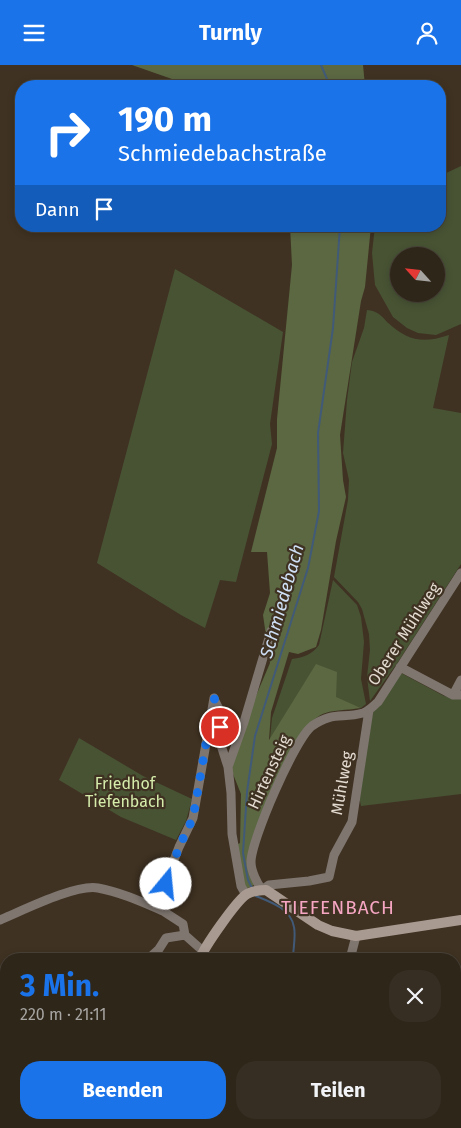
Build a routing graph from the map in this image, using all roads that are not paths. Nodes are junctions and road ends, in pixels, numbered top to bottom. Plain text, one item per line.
1 (461, 573) edge
2 (271, 631) dead end
3 (400, 667) junction
4 (461, 680) edge
5 (457, 695) edge
6 (369, 710) junction
7 (228, 767) junction
8 (253, 892) junction
9 (163, 911) junction
10 (0, 920) edge
11 (461, 920) edge
12 (185, 935) junction
13 (356, 936) junction
14 (155, 953) edge
15 (199, 953) edge
16 (202, 953) edge
17 (352, 953) edge

1 - 3 street, Oberer Mühlweg
2 - 7 street
3 - 5 street
3 - 6 street, Oberer Mühlweg
4 - 5 street
6 - 8 street, Hirtensteig
6 - 8 street, Mühlweg
7 - 8 street
7 - 9 street
8 - 13 main road
8 - 16 main road
9 - 10 street
9 - 12 street
11 - 13 main road
12 - 14 street
12 - 15 street
13 - 17 street

